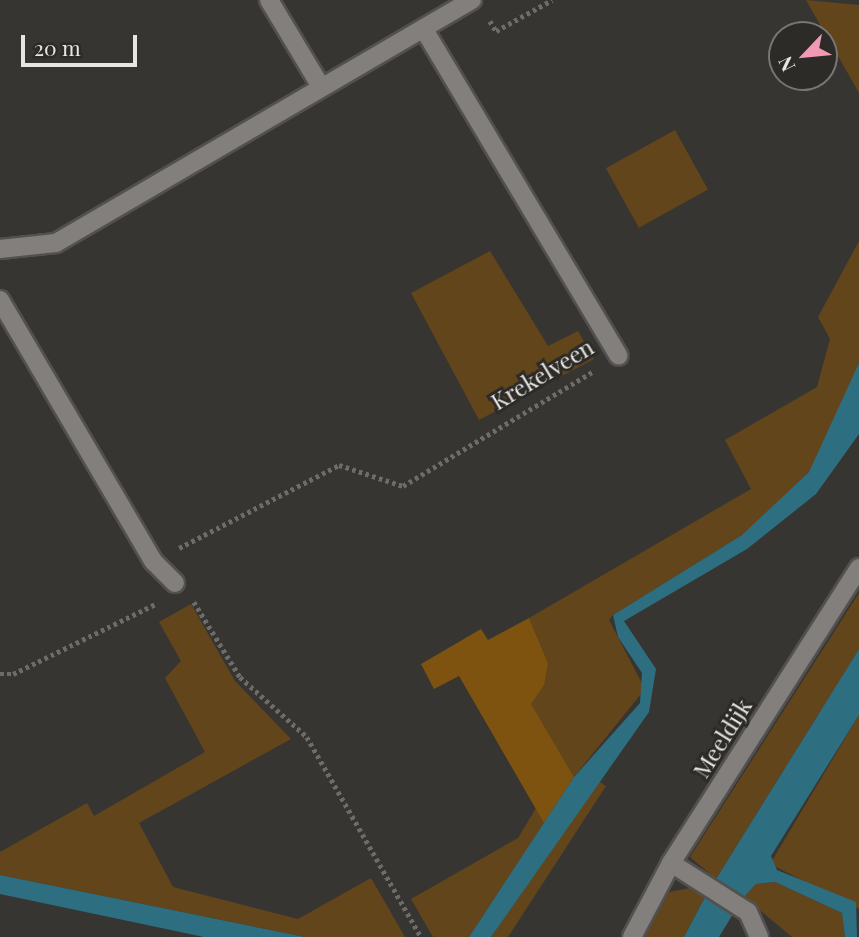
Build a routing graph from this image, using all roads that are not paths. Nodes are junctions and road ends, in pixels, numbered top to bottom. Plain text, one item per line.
1 (269, 0) edge
2 (477, 5) edge
3 (425, 32) junction
4 (321, 87) junction
5 (0, 249) edge
6 (0, 300) edge
7 (619, 356) road end
8 (859, 568) edge
9 (179, 587) road end
10 (671, 863) junction
11 (632, 937) edge
12 (759, 937) edge

1 - 4 street
2 - 3 street
3 - 4 street
3 - 7 street, Krekelveen
4 - 5 street
6 - 9 street
8 - 10 street, Meeldijk
10 - 11 street, Meeldijk
10 - 12 street

